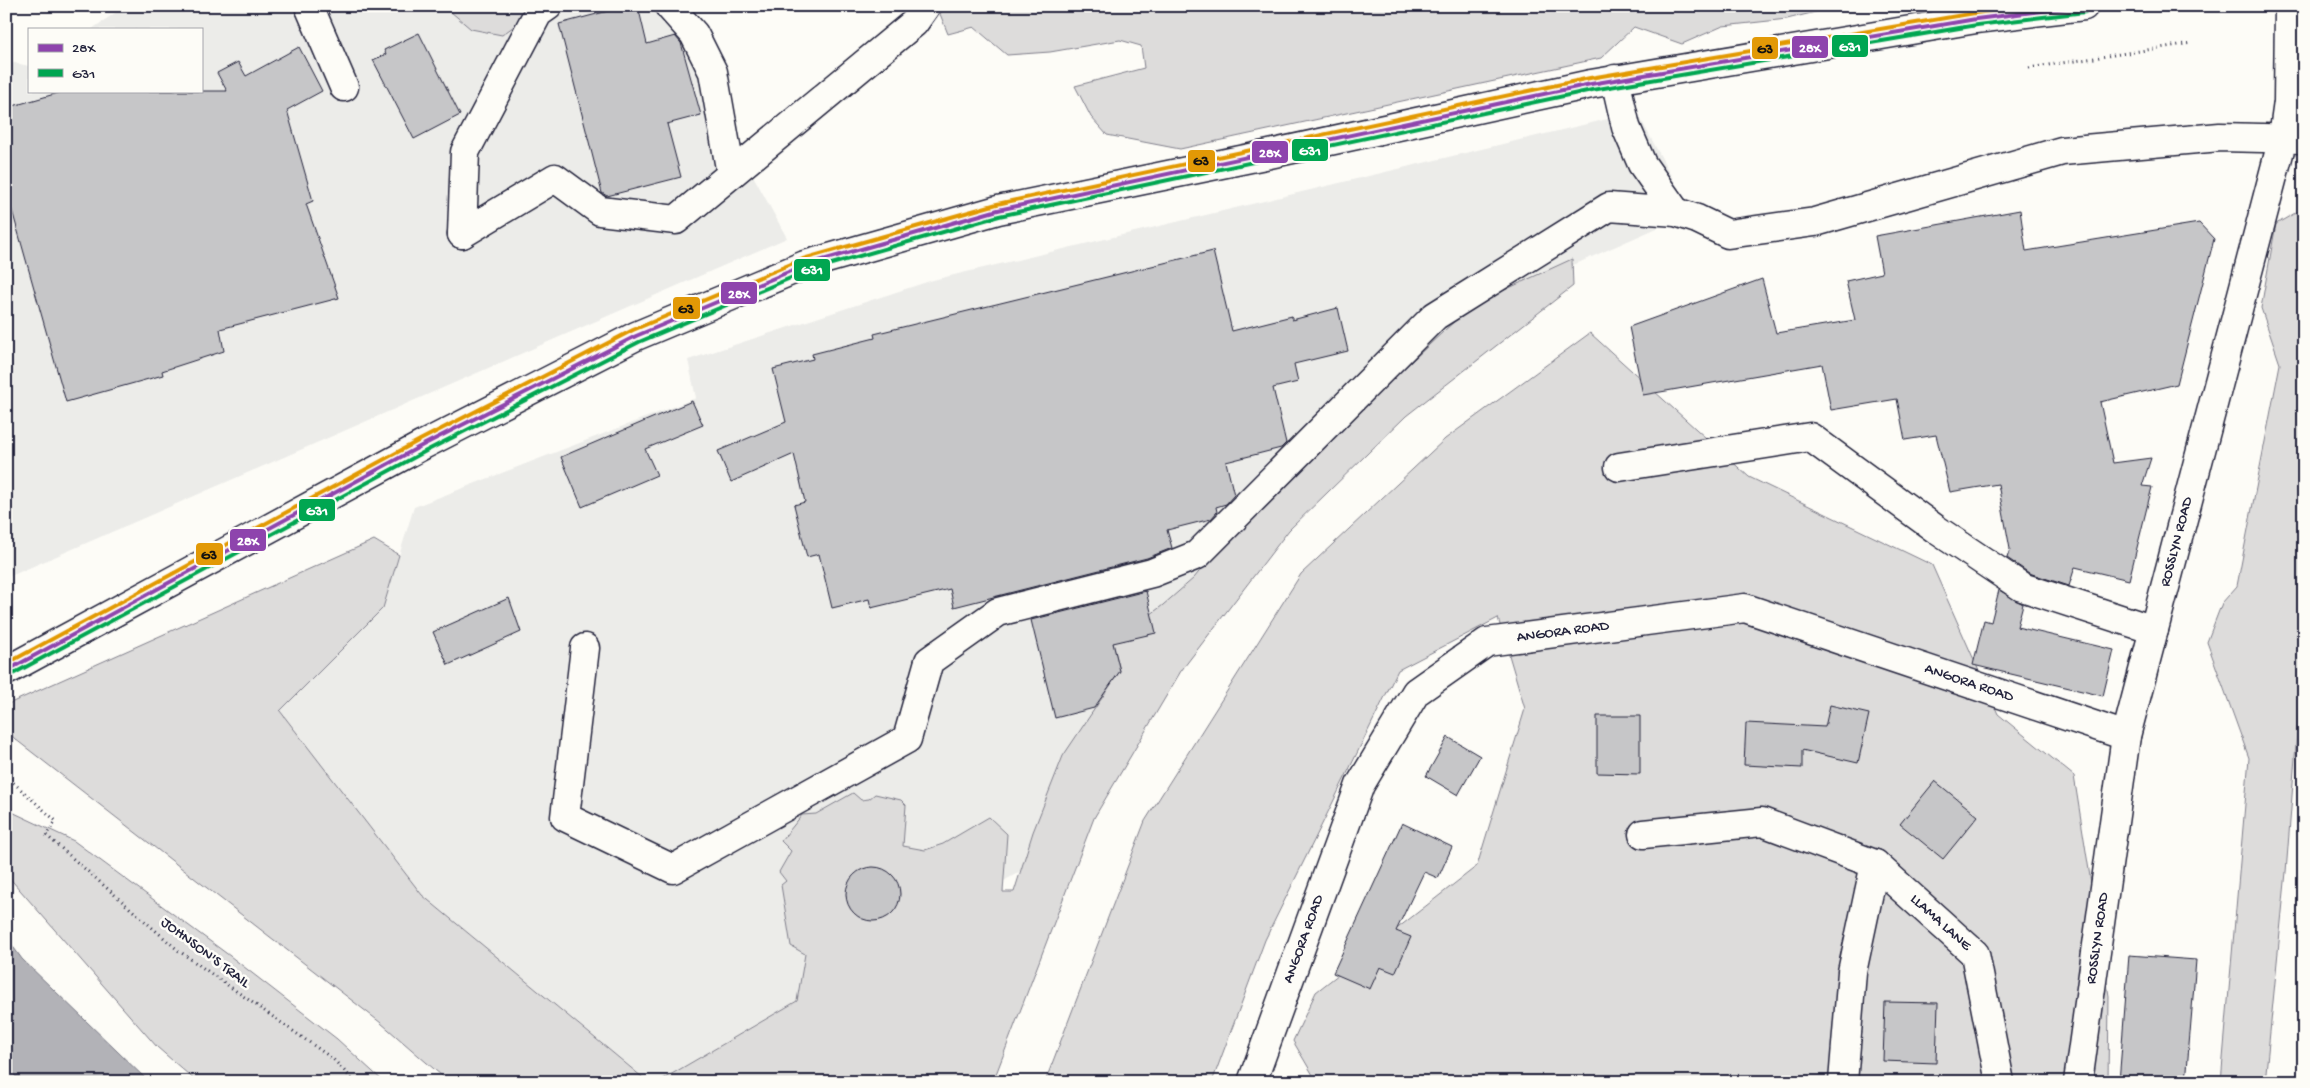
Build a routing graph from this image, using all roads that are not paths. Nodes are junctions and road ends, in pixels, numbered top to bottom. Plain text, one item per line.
1 (309, 6) edge
2 (548, 6) edge
3 (670, 6) edge
4 (926, 6) edge
5 (2084, 6) edge
6 (2289, 6) edge
7 (1615, 79) junction
8 (344, 86) dead end
9 (2293, 138) edge
10 (731, 174) junction
11 (1676, 212) junction
12 (1619, 466) dead end
13 (2154, 630) junction
14 (585, 648) dead end
15 (6, 671) edge
16 (2126, 736) junction
17 (1643, 834) dead end
18 (1875, 864) junction
19 (1252, 1082) edge
20 (1843, 1082) edge
21 (2000, 1082) edge
22 (2078, 1082) edge

1 - 8 street
2 - 10 street
3 - 10 street
4 - 10 street
5 - 7 street
6 - 9 street, ROSSLYN ROAD
7 - 11 street
7 - 15 street
9 - 11 street
9 - 13 street, ROSSLYN ROAD
11 - 14 street
12 - 13 street
13 - 16 street, ROSSLYN ROAD
16 - 19 street, ANGORA ROAD
16 - 22 street, ROSSLYN ROAD
17 - 18 street, LLAMA LANE
18 - 20 street
18 - 21 street, LLAMA LANE

